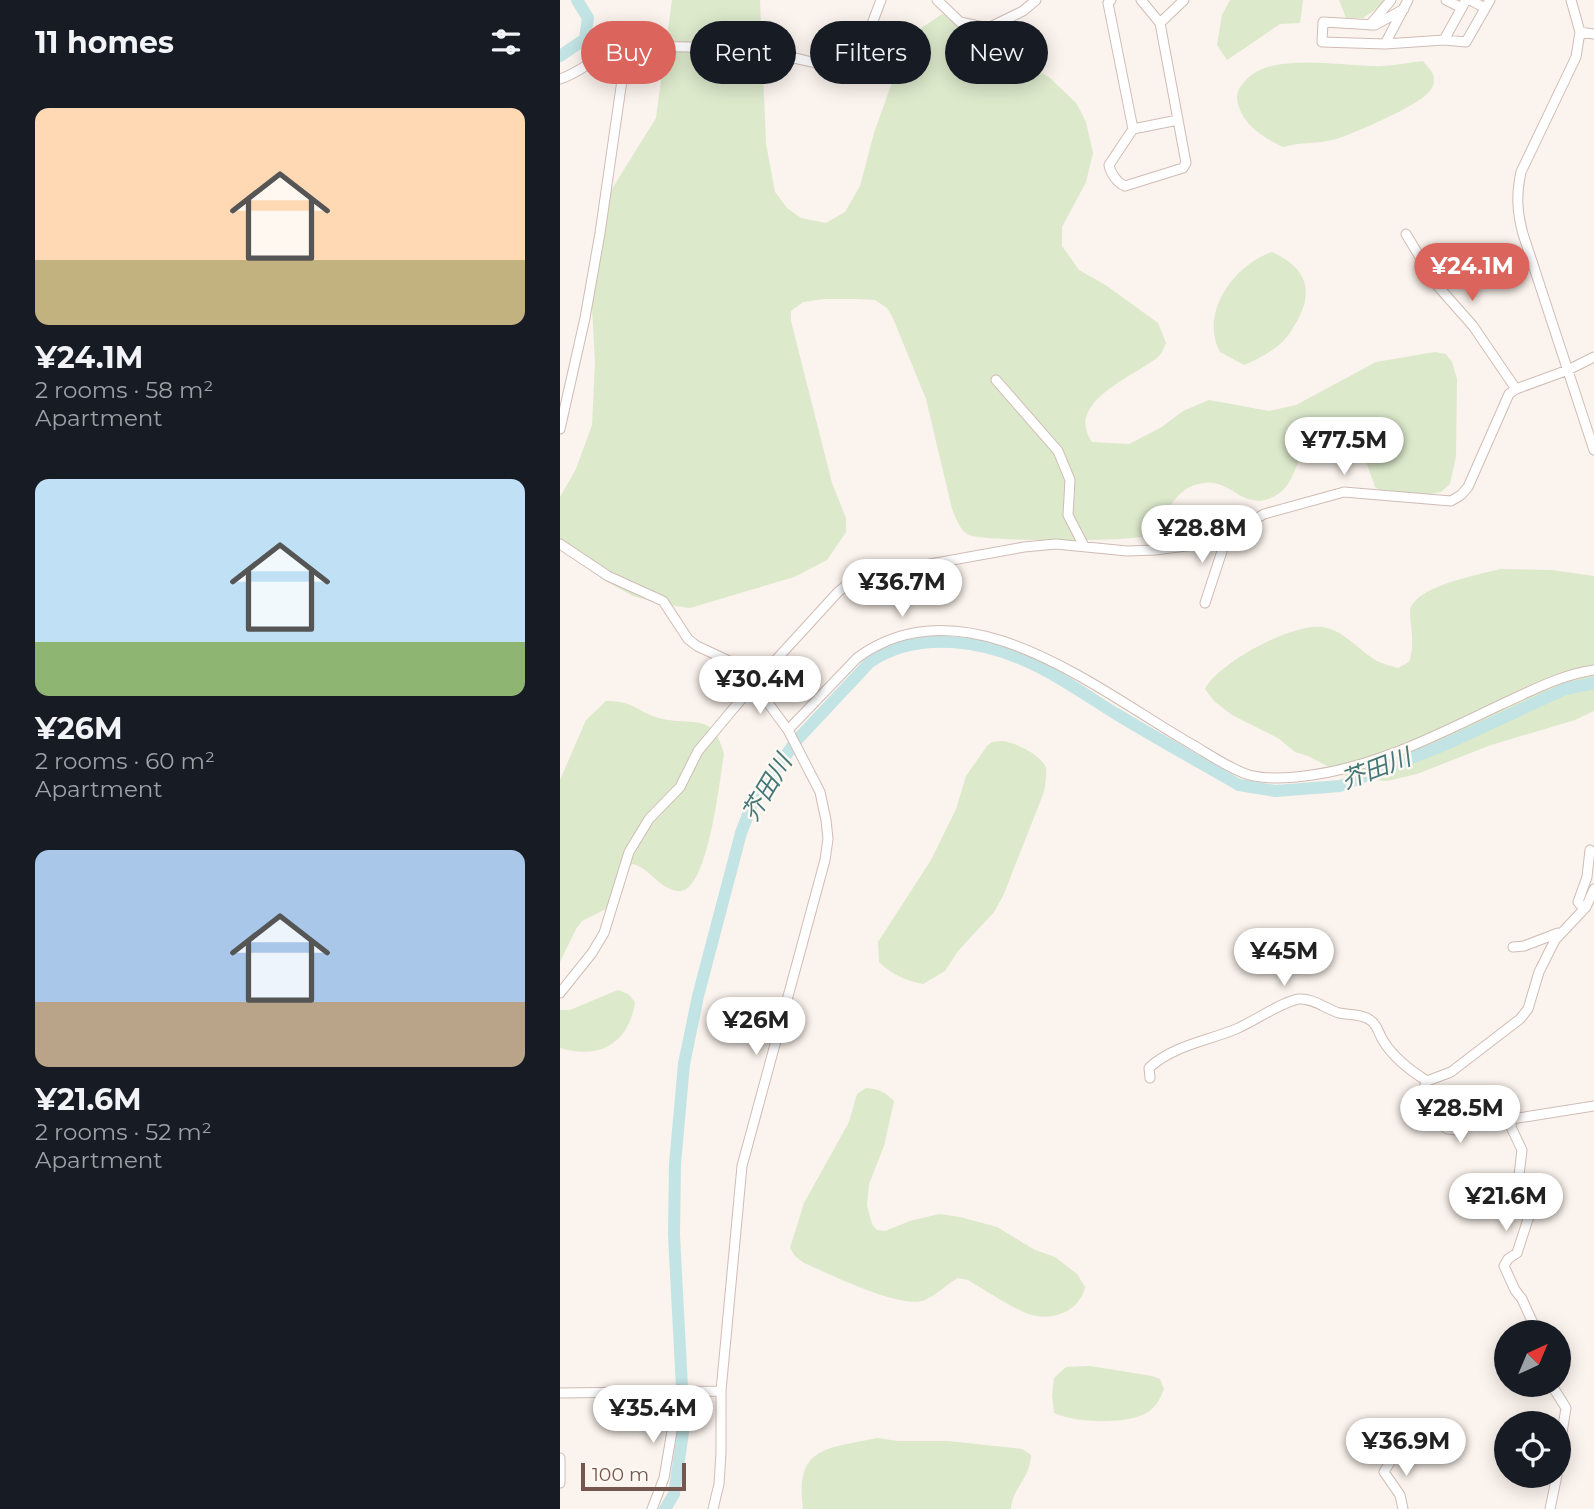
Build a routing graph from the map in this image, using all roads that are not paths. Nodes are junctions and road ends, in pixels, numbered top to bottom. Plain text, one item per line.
1 (881, 0) edge
2 (937, 0) edge
3 (1036, 0) edge
4 (1111, 0) edge
5 (1141, 0) edge
6 (1184, 0) edge
7 (1391, 0) edge
8 (1446, 0) edge
9 (1571, 0) edge
10 (1466, 3) edge
11 (1406, 4) edge
12 (1487, 4) edge
13 (1160, 23) junction
14 (1370, 24) junction
15 (1580, 33) junction
16 (1594, 34) edge
17 (1444, 40) junction
18 (1385, 44) junction
19 (676, 48) edge
20 (581, 68) edge
21 (560, 79) edge
22 (621, 84) edge
23 (1178, 120) junction
24 (1133, 129) junction
25 (1406, 234) dead end
26 (1594, 357) edge
27 (1568, 370) junction
28 (996, 380) dead end
29 (1516, 389) junction
30 (560, 429) edge
31 (1594, 450) edge
32 (1227, 536) junction
33 (560, 544) edge
34 (1084, 545) junction
35 (1205, 603) dead end
36 (753, 670) junction
37 (1594, 670) edge
38 (754, 684) junction
39 (788, 730) junction
40 (1590, 850) dead end
41 (1594, 889) edge
42 (1588, 907) edge
43 (1560, 932) junction
44 (1513, 947) dead end
45 (560, 993) edge
46 (1150, 1078) dead end
47 (1427, 1082) junction
48 (1594, 1106) edge
49 (1511, 1119) junction
50 (1532, 1320) edge
51 (678, 1390) junction
52 (721, 1391) junction
53 (560, 1393) edge
54 (1401, 1444) dead end
55 (560, 1458) edge
56 (560, 1483) edge
57 (1554, 1488) edge
58 (652, 1509) edge
59 (713, 1509) edge
60 (1403, 1509) edge
61 (1550, 1509) edge

1 - 19 street
2 - 3 street
4 - 24 street
5 - 13 street
6 - 13 street
7 - 14 street
8 - 10 street
9 - 15 street
10 - 12 street
10 - 17 street
11 - 14 street
11 - 18 street
12 - 17 street
13 - 23 street
14 - 18 street
15 - 16 street
15 - 27 street
17 - 18 street
20 - 21 street
22 - 30 street
23 - 24 street
23 - 24 street
25 - 29 street
26 - 27 street
27 - 29 street
27 - 31 street
28 - 34 street
29 - 32 street
32 - 34 street
32 - 35 street
33 - 36 street
34 - 36 street
36 - 38 street
37 - 39 street
38 - 39 street
38 - 45 street
39 - 52 street
40 - 42 street
41 - 42 street
42 - 43 street
43 - 44 street
43 - 47 street
46 - 47 street
47 - 49 street
48 - 49 street
49 - 50 street
51 - 52 street
51 - 53 street
51 - 58 street
52 - 59 street
54 - 60 street
55 - 56 street
57 - 61 street

